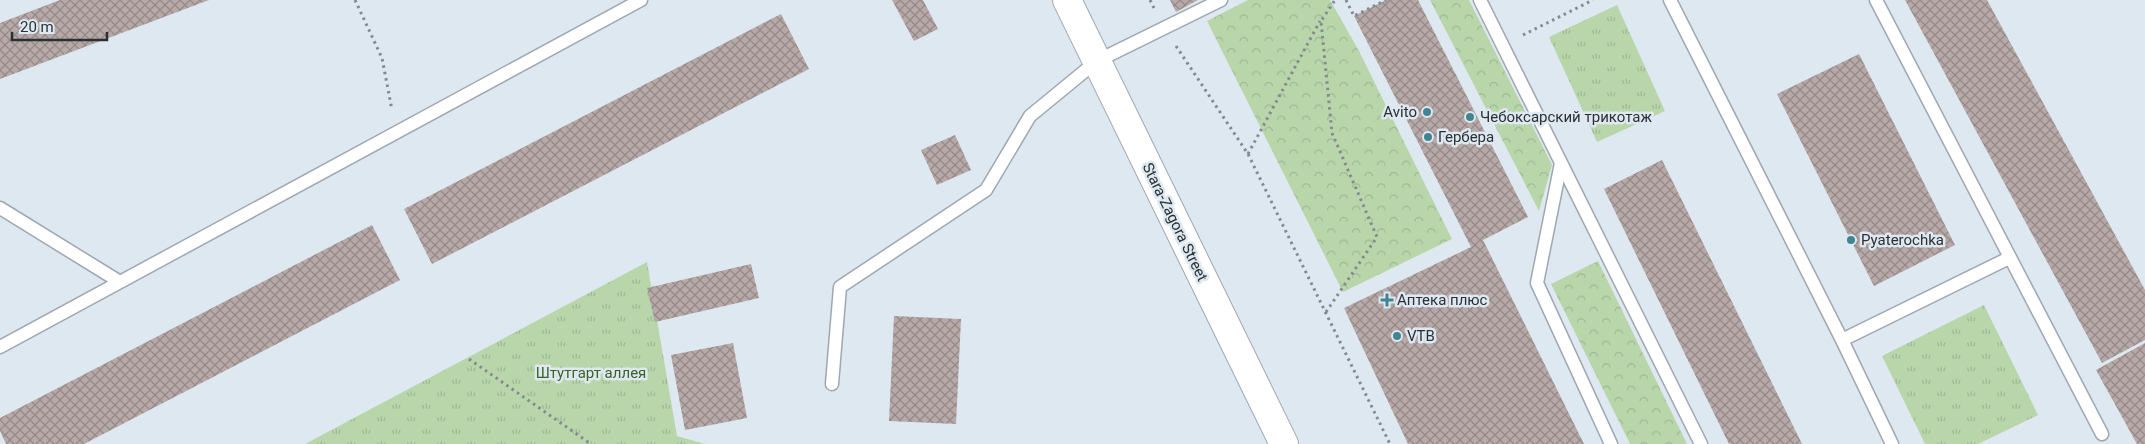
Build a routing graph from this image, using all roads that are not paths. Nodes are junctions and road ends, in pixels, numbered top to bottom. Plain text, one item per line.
1 (641, 0) edge
2 (1067, 0) edge
3 (1221, 0) edge
4 (1480, 0) edge
5 (1670, 0) edge
6 (1876, 0) edge
7 (1097, 61) junction
8 (1561, 164) junction
9 (0, 208) edge
10 (2010, 258) junction
11 (120, 282) junction
12 (1842, 340) junction
13 (0, 347) edge
14 (832, 384) dead end
15 (2102, 434) dead end
16 (1284, 444) edge
17 (1611, 444) edge
18 (1701, 444) edge
19 (1892, 444) edge

1 - 11 lane
2 - 7 main road, Stara-Zagora Street
3 - 7 lane
4 - 8 lane
5 - 12 lane
6 - 10 lane
7 - 14 lane
7 - 16 main road, Stara-Zagora Street
8 - 17 lane
8 - 18 lane
9 - 11 lane
10 - 12 lane
10 - 15 lane
11 - 13 lane
12 - 19 lane

